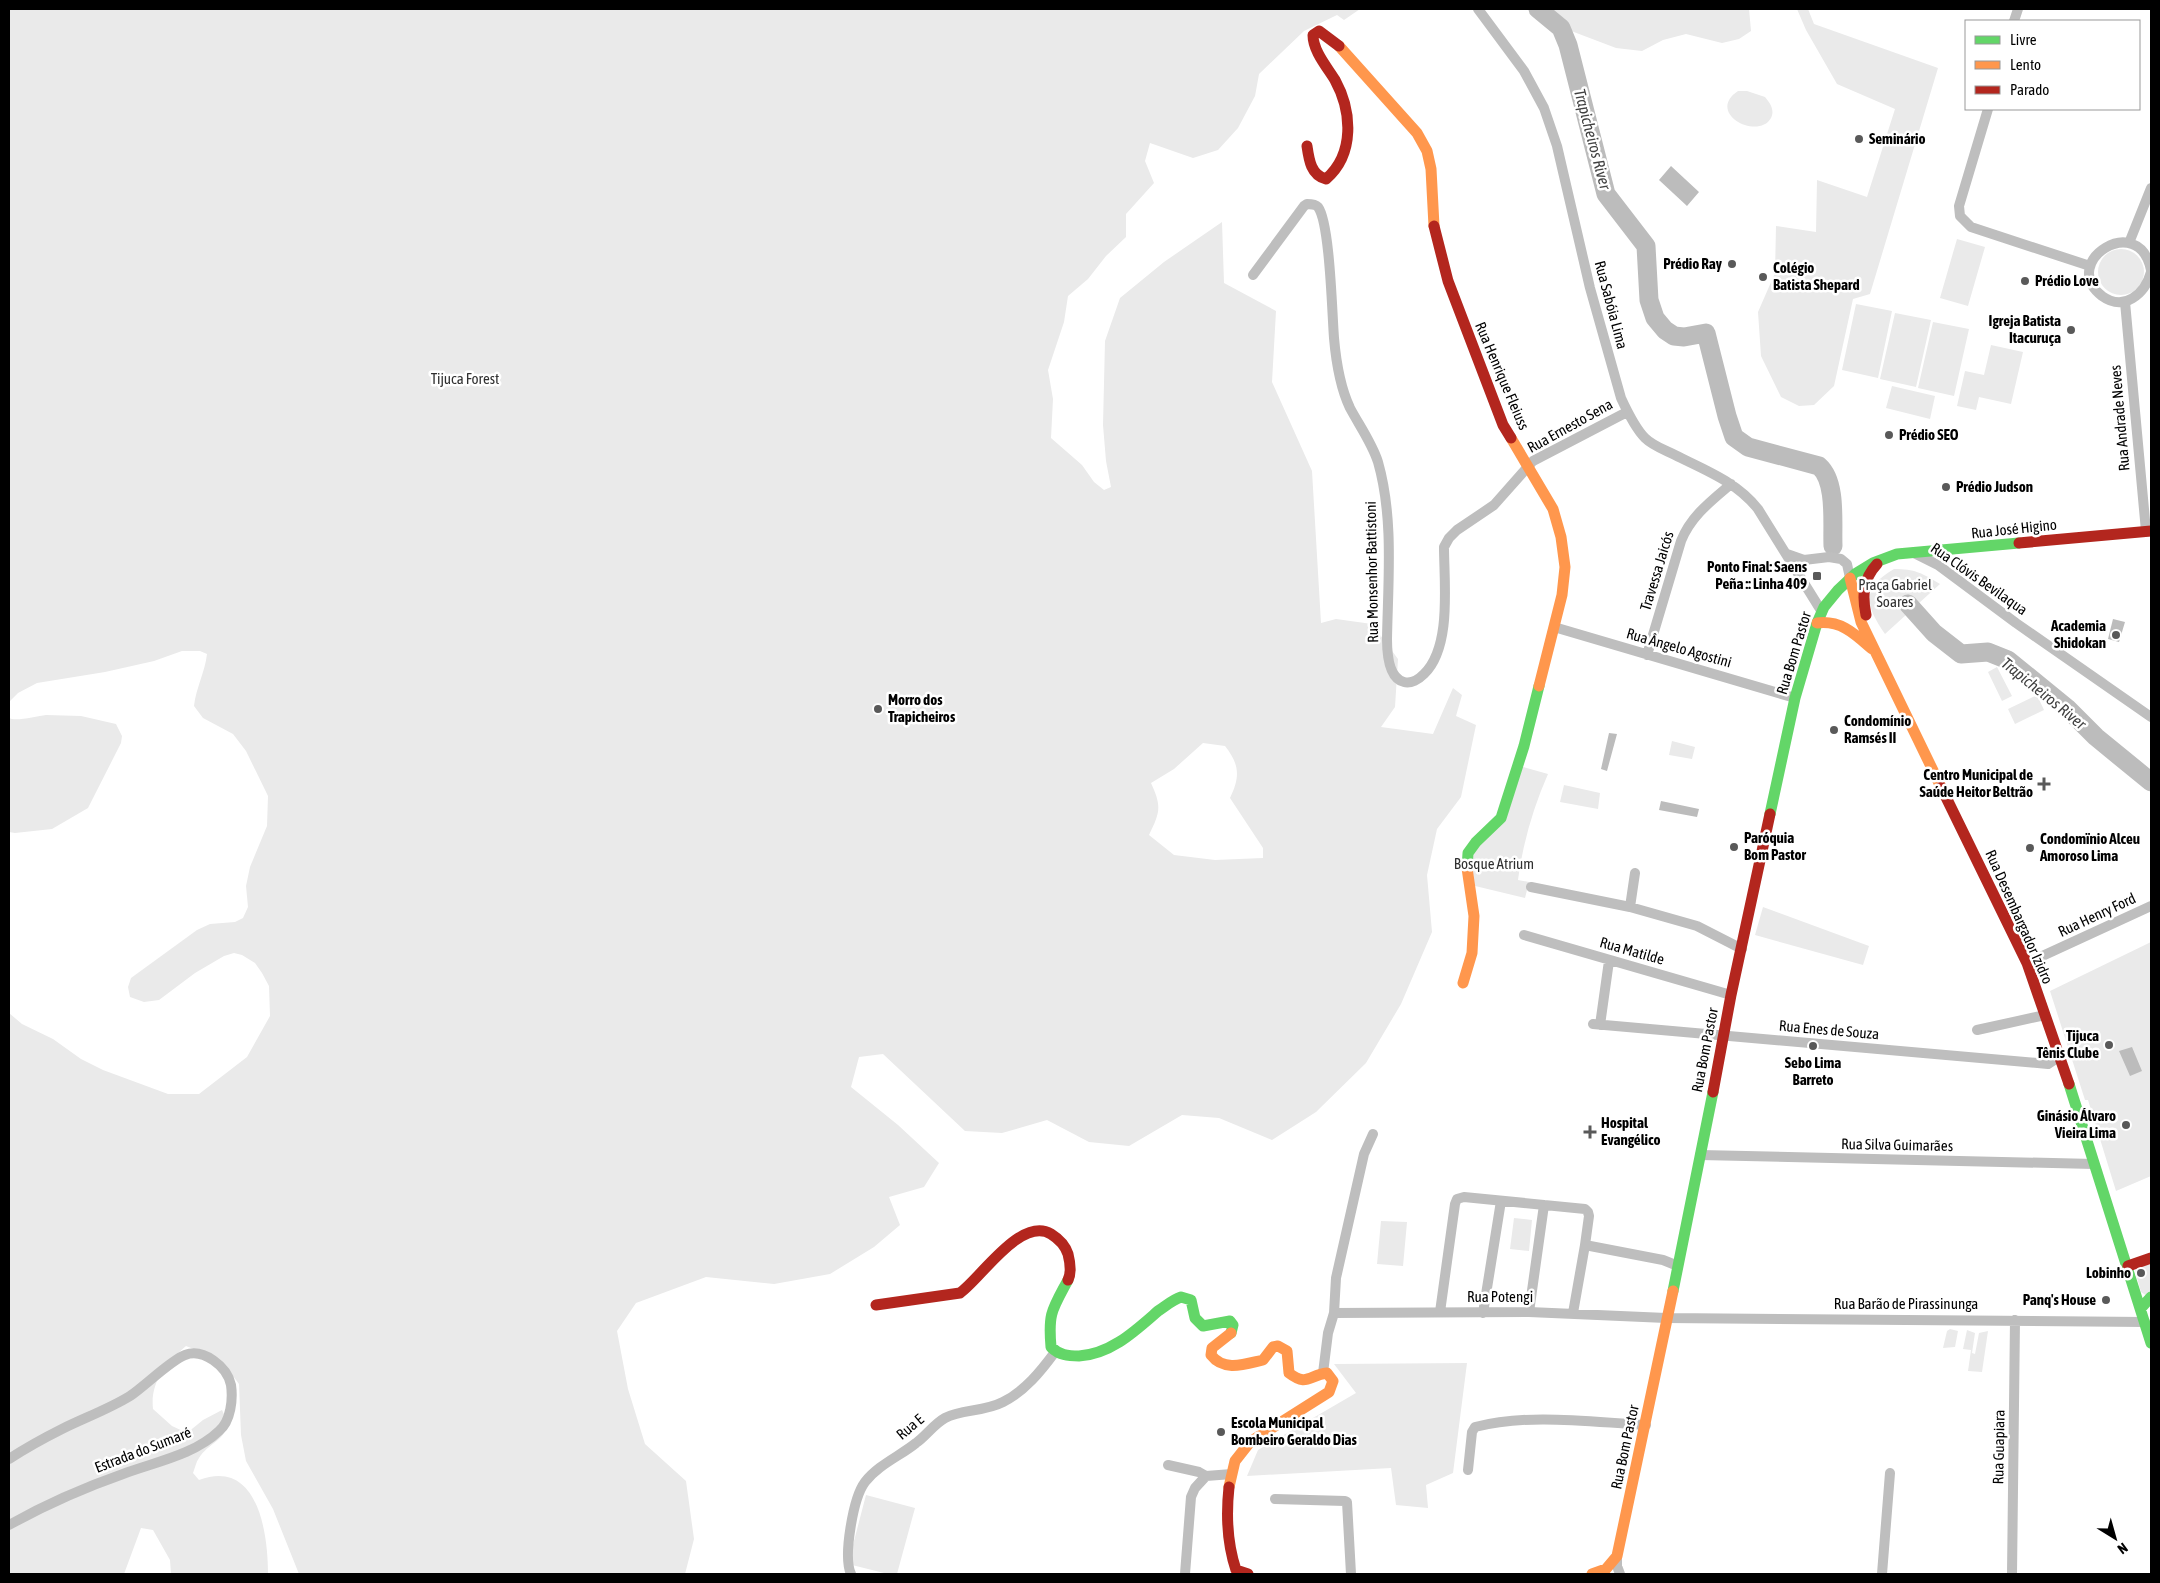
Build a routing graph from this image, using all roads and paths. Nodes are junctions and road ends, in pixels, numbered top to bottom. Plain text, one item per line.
1 (1478, 9) edge
2 (1988, 110) edge
3 (1307, 146) dead end
4 (2151, 188) edge
5 (2129, 243) junction
6 (2090, 266) junction
7 (2151, 271) edge
8 (1253, 275) dead end
9 (2125, 302) junction
10 (1627, 412) junction
11 (1527, 467) junction
12 (1731, 484) junction
13 (2149, 531) edge
14 (1914, 553) junction
15 (1787, 554) junction
16 (1881, 560) junction
17 (1850, 578) junction
18 (1822, 612) junction
19 (1817, 623) junction
20 (1554, 627) junction
21 (1647, 654) junction
22 (1880, 656) junction
23 (1795, 698) junction
24 (2151, 717) edge
25 (1635, 873) dead end
26 (1531, 887) dead end
27 (2151, 906) edge
28 (1630, 907) junction
29 (1524, 935) dead end
30 (1742, 949) junction
31 (1609, 961) junction
32 (2027, 963) junction
33 (1464, 983) dead end
34 (1731, 995) junction
35 (2045, 1015) junction
36 (1977, 1030) dead end
37 (1722, 1036) junction
38 (2060, 1056) junction
39 (1373, 1134) dead end
40 (1700, 1156) junction
41 (2094, 1164) junction
42 (1501, 1200) junction
43 (1544, 1206) junction
44 (1585, 1245) junction
45 (2151, 1258) edge
46 (1678, 1266) junction
47 (2128, 1266) junction
48 (2151, 1297) edge
49 (876, 1305) dead end
50 (2140, 1308) junction
51 (1440, 1312) junction
52 (1529, 1312) junction
53 (1334, 1313) junction
54 (1483, 1313) junction
55 (1573, 1313) junction
56 (1666, 1318) junction
57 (2015, 1320) junction
58 (2145, 1322) junction
59 (2151, 1343) edge
60 (1055, 1352) junction
61 (1323, 1373) junction
62 (1646, 1425) junction
63 (9, 1459) edge
64 (1168, 1465) dead end
65 (1468, 1470) dead end
66 (1890, 1473) dead end
67 (1232, 1474) junction
68 (1206, 1476) junction
69 (1275, 1499) dead end
70 (9, 1525) edge
71 (1617, 1556) junction
72 (851, 1574) edge
73 (1185, 1574) edge
74 (1248, 1574) edge
75 (1350, 1574) edge
76 (1592, 1574) edge
77 (1620, 1574) edge
78 (1882, 1574) edge
79 (2012, 1574) edge

1 - 10 street, Rua Sabóia Lima
2 - 6 street
3 - 11 street, Rua Henrique Fleiuss
4 - 5 street
5 - 6 street
5 - 7 street
6 - 9 street
7 - 9 street
8 - 11 street, Rua Monsenhor Battistoni
9 - 13 street, Rua Andrade Neves
10 - 11 street, Rua Ernesto Sena
10 - 12 street, Rua Sabóia Lima
11 - 20 street, Rua Henrique Fleiuss
12 - 15 street, Rua Sabóia Lima
12 - 21 street, Travessa Jaicós
13 - 14 street, Rua José Higino
14 - 16 street, Rua José Higino
14 - 24 street, Rua Clóvis Bevilaqua
15 - 17 street
15 - 18 street, Rua Sabóia Lima
16 - 17 street, Rua Bom Pastor
16 - 22 street, Rua Desembargador Izidro
17 - 18 street, Rua Bom Pastor
17 - 22 street, Rua Desembargador Izidro
18 - 19 street, Rua Bom Pastor
19 - 22 street
19 - 23 street, Rua Bom Pastor
20 - 21 street, Rua Ângelo Agostini
20 - 33 street, Rua Henrique Fleiuss
21 - 23 street, Rua Ângelo Agostini
22 - 32 street, Rua Desembargador Izidro
23 - 30 street, Rua Bom Pastor
25 - 28 street
26 - 28 street
27 - 32 street, Rua Henry Ford
28 - 30 street
29 - 31 street, Rua Matilde
30 - 34 street, Rua Bom Pastor
31 - 34 street, Rua Matilde
31 - 37 street, Rua Enes de Souza
32 - 35 street, Rua Desembargador Izidro
34 - 37 street, Rua Bom Pastor
35 - 36 street
35 - 38 street, Rua Desembargador Izidro
37 - 38 street, Rua Enes de Souza
37 - 40 street, Rua Bom Pastor
38 - 41 street, Rua Desembargador Izidro
39 - 53 street
40 - 41 street, Rua Silva Guimarães
40 - 46 street, Rua Bom Pastor
41 - 47 street, Rua Desembargador Izidro
42 - 43 street
42 - 51 street
42 - 54 street
43 - 44 street
43 - 52 street
44 - 46 street
44 - 55 street
45 - 47 street
46 - 56 street, Rua Bom Pastor
47 - 50 street, Rua Desembargador Izidro
48 - 50 street
49 - 60 street
50 - 58 street, Rua Desembargador Izidro
51 - 53 street, Rua Potengi
51 - 54 street, Rua Potengi
52 - 54 street, Rua Potengi
52 - 55 street, Rua Potengi
53 - 61 street
55 - 56 street, Rua Potengi
56 - 57 street, Rua Barão de Pirassinunga
56 - 62 street, Rua Bom Pastor
57 - 58 street, Rua Barão de Pirassinunga
57 - 79 street, Rua Guapiara
58 - 59 street, Rua Desembargador Izidro
60 - 61 street
60 - 72 street, Rua E
61 - 67 street
62 - 65 street
62 - 71 street, Rua Bom Pastor
63 - 70 street, Estrada do Sumaré
64 - 68 street
66 - 78 street
67 - 68 street
67 - 74 street
68 - 73 street
69 - 75 street
71 - 76 street
71 - 77 street, Rua Bom Pastor

